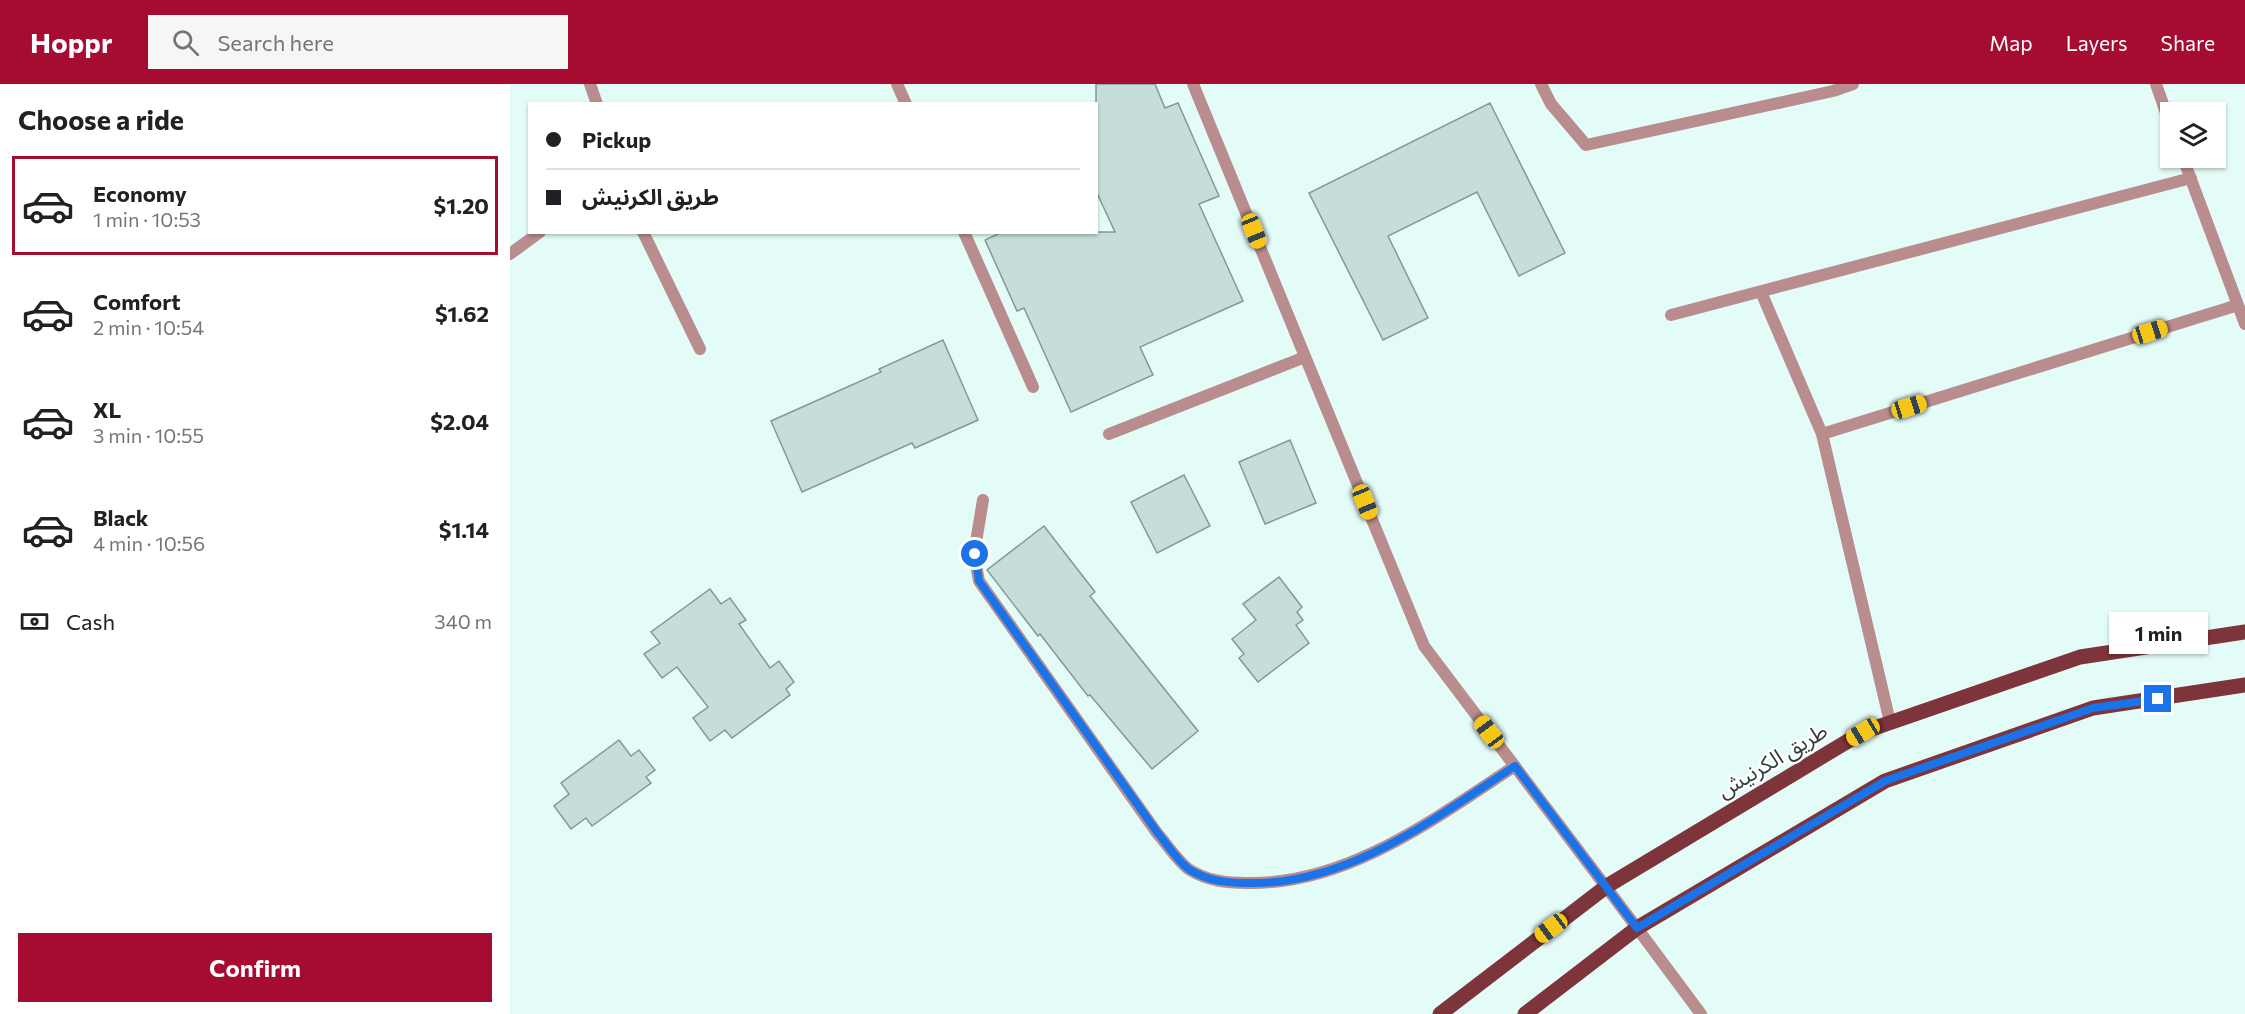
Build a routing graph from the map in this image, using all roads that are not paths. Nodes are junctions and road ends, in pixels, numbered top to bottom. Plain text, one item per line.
1 (590, 84) edge
2 (897, 84) edge
3 (1193, 84) edge
4 (1541, 84) edge
5 (1853, 84) edge
6 (2156, 84) edge
7 (596, 102) edge
8 (905, 102) edge
9 (2162, 102) edge
10 (2187, 168) edge
11 (2191, 178) junction
12 (537, 234) edge
13 (645, 234) edge
14 (965, 234) edge
15 (510, 254) edge
16 (1761, 292) junction
17 (2238, 305) junction
18 (1671, 315) dead end
19 (2245, 324) edge
20 (700, 349) dead end
21 (1305, 357) junction
22 (1033, 387) dead end
23 (1109, 434) dead end
24 (1822, 434) junction
25 (984, 500) dead end
26 (2245, 632) edge
27 (2245, 685) edge
28 (1890, 722) junction
29 (1515, 766) junction
30 (1607, 886) junction
31 (1637, 928) junction
32 (1440, 1014) edge
33 (1525, 1014) edge
34 (1701, 1014) edge

1 - 7 street
2 - 8 street
3 - 21 street
4 - 5 street
6 - 9 street
10 - 11 street
11 - 16 street
11 - 17 street
12 - 15 street
13 - 20 street
14 - 22 street
16 - 18 street
16 - 24 street
17 - 19 street
17 - 24 street
21 - 23 street
21 - 29 street
24 - 28 street
25 - 29 street
26 - 28 main road, طريق الكرنيش
27 - 31 main road
28 - 30 main road, طريق الكرنيش
29 - 30 street
30 - 31 street
30 - 32 main road, طريق الكرنيش
31 - 33 main road
31 - 34 street

